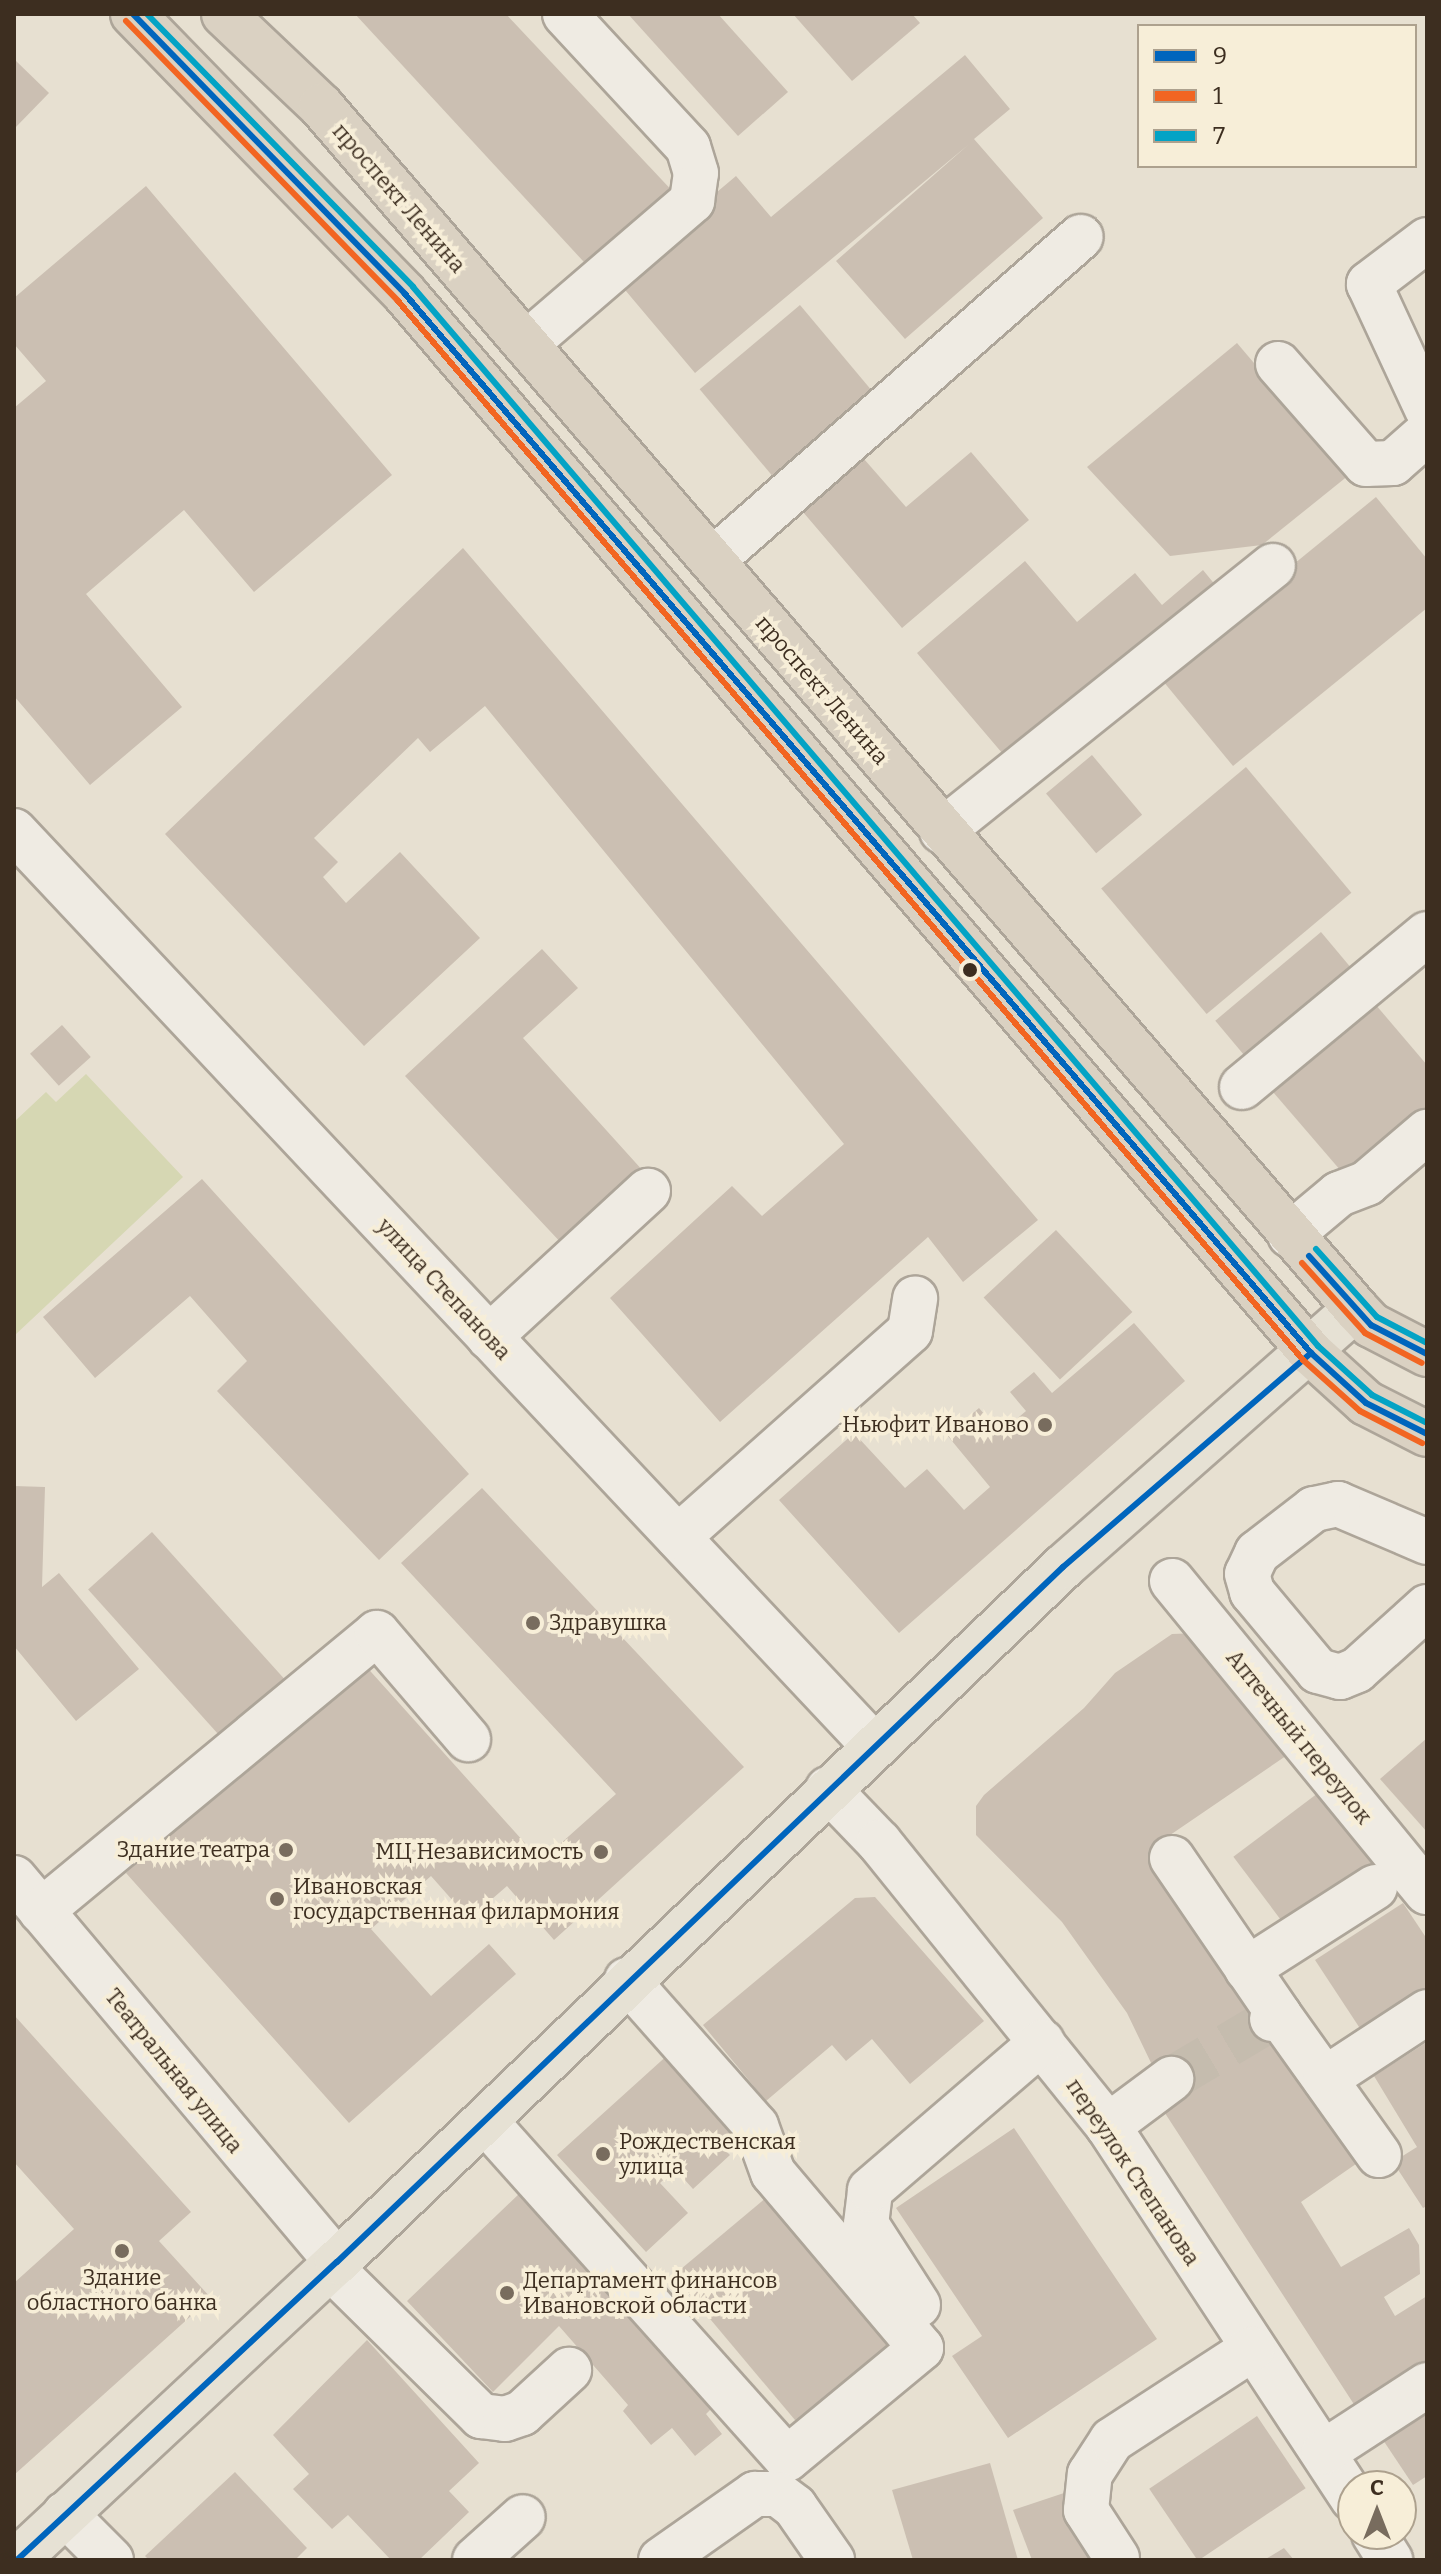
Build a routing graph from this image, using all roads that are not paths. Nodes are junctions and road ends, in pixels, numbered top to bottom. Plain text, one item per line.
1 (133, 14) edge
2 (224, 14) edge
3 (565, 14) edge
4 (1081, 237) dead end
5 (1427, 240) edge
6 (527, 343) junction
7 (1278, 364) dead end
8 (1427, 409) edge
9 (1427, 433) edge
10 (714, 559) junction
11 (1273, 566) dead end
12 (14, 831) edge
13 (942, 831) junction
14 (1427, 934) edge
15 (1242, 1087) dead end
16 (1427, 1132) edge
17 (648, 1191) dead end
18 (1290, 1235) junction
19 (915, 1298) dead end
20 (1356, 1309) junction
21 (489, 1337) junction
22 (1311, 1353) junction
23 (1427, 1354) edge
24 (1427, 1434) edge
25 (678, 1537) junction
26 (1427, 1542) edge
27 (1172, 1581) dead end
28 (1427, 1607) edge
29 (468, 1739) dead end
30 (874, 1746) junction
31 (828, 1789) junction
32 (1172, 1858) dead end
33 (14, 1878) edge
34 (1375, 1887) dead end
35 (1427, 1892) edge
36 (41, 1911) junction
37 (1247, 1969) junction
38 (627, 1980) junction
39 (1427, 2012) edge
40 (1042, 2042) junction
41 (1171, 2079) tunnel mouth
42 (1325, 2079) junction
43 (485, 2121) junction
44 (1108, 2126) junction
45 (1379, 2155) dead end
46 (334, 2265) junction
47 (943, 2342) dead end
48 (1252, 2349) junction
49 (569, 2370) dead end
50 (1427, 2385) edge
51 (1324, 2452) junction
52 (1337, 2473) edge
53 (65, 2514) junction
54 (523, 2517) dead end
55 (1117, 2558) dead end
56 (17, 2560) edge
57 (111, 2560) edge
58 (475, 2560) edge
59 (661, 2560) edge
60 (832, 2560) edge

1 - 22 highway
2 - 6 highway, проспект Ленина
3 - 6 street
4 - 10 street
5 - 8 street
6 - 10 highway, проспект Ленина
7 - 9 street
10 - 13 highway, проспект Ленина
11 - 13 street
12 - 21 street, улица Степанова
13 - 18 highway, проспект Ленина
14 - 15 street
16 - 18 street
17 - 21 street
18 - 20 highway, проспект Ленина
19 - 25 street
20 - 22 main road
20 - 23 highway, проспект Ленина
21 - 25 street, улица Степанова
22 - 24 highway
22 - 30 main road
25 - 30 street, улица Степанова
26 - 28 street
27 - 35 street, Аптечный переулок
29 - 36 street
30 - 31 main road
31 - 38 main road
31 - 40 street, переулок Степанова
32 - 37 street
33 - 36 street, Театральная улица
34 - 37 street
36 - 46 street, Театральная улица
37 - 42 street
38 - 43 main road
38 - 43 street
39 - 42 street
40 - 44 street, переулок Степанова
40 - 47 street
41 - 44 street
42 - 45 street
43 - 46 main road
44 - 48 street, переулок Степанова
46 - 49 street, Театральная улица
46 - 53 main road
48 - 51 street, переулок Степанова
48 - 55 street
50 - 51 street
51 - 52 street, переулок Степанова
53 - 56 main road
53 - 57 street
54 - 58 street
59 - 60 street

